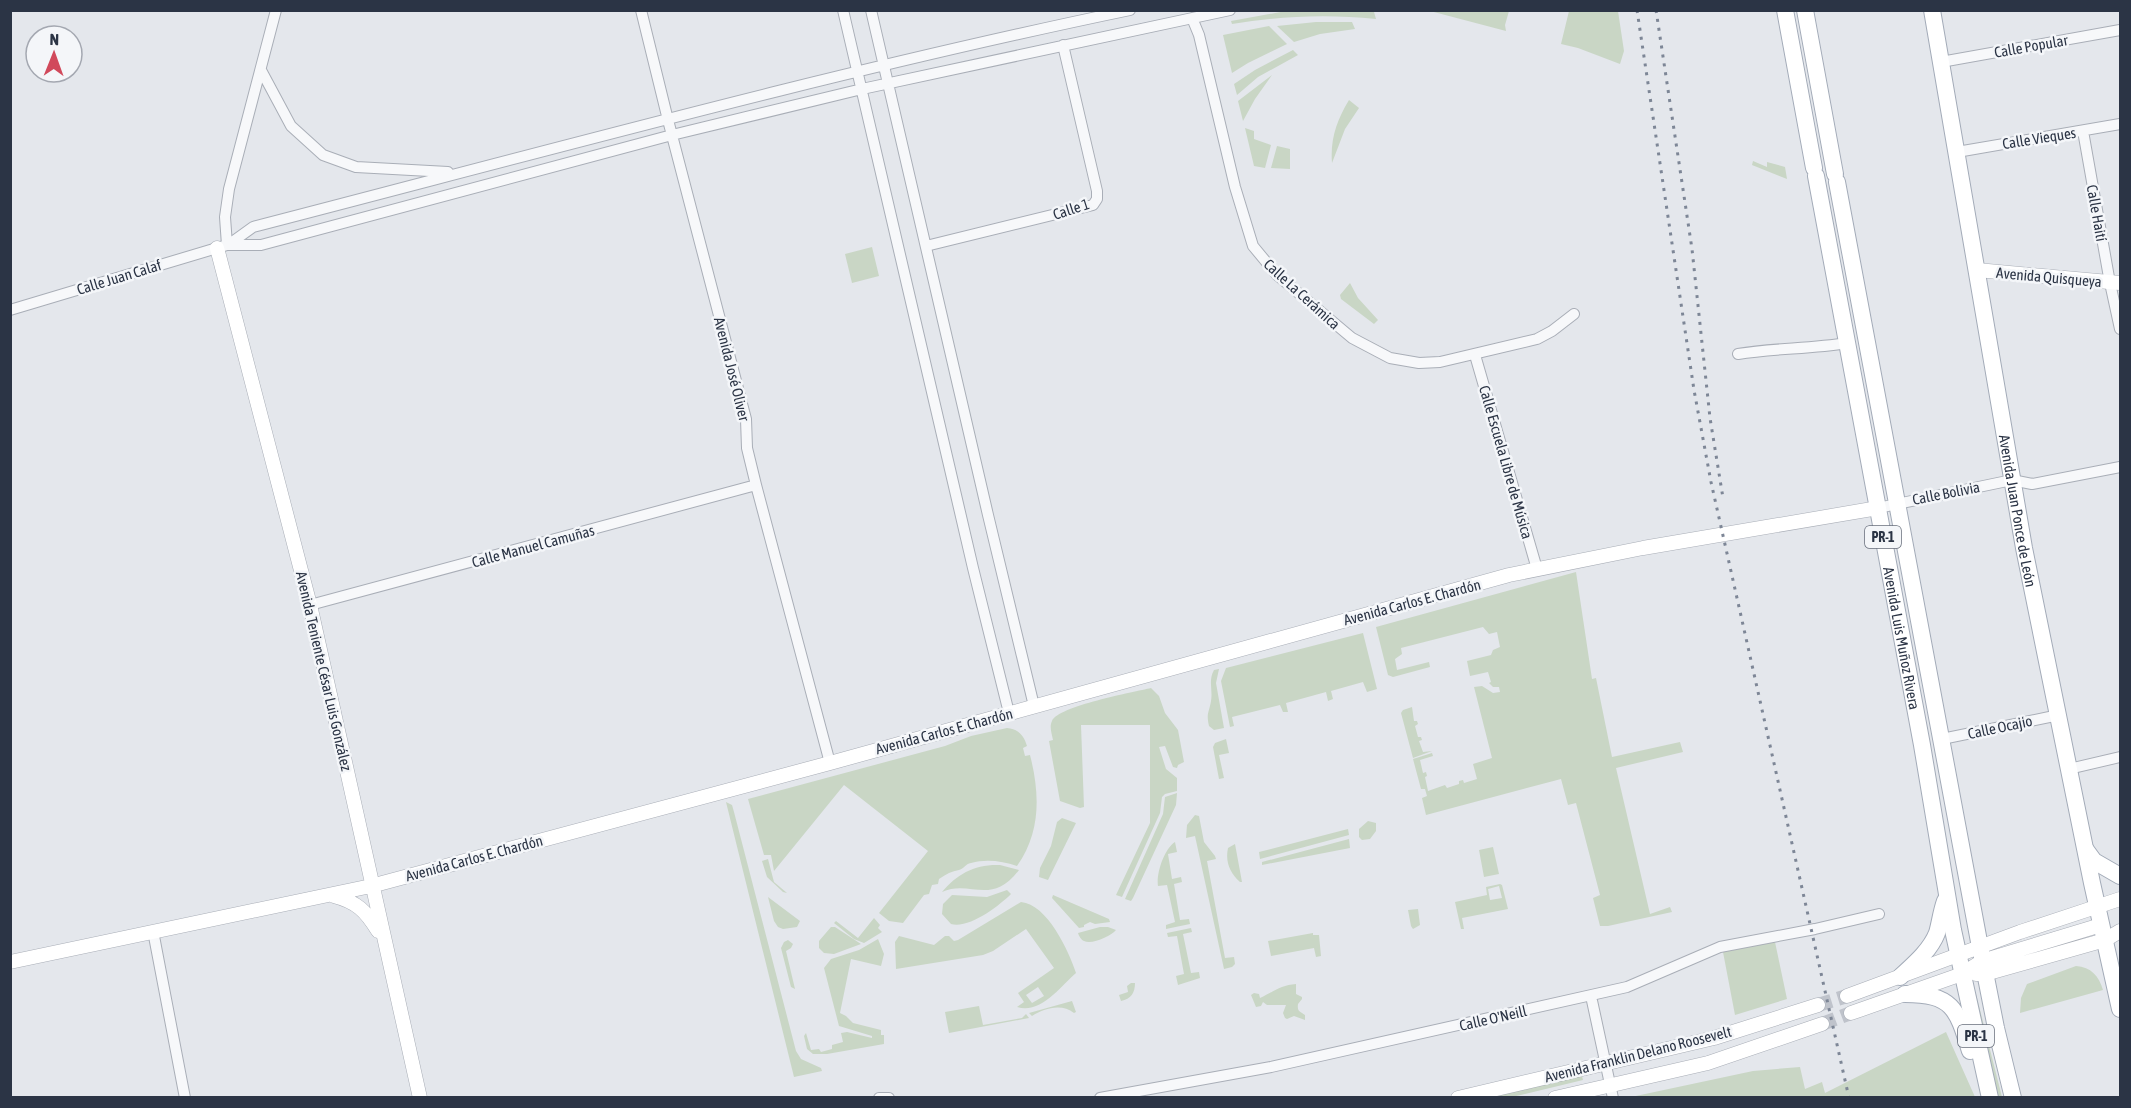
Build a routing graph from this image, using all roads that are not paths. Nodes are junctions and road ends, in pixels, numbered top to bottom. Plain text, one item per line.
1 (276, 10) edge
2 (641, 10) edge
3 (843, 10) edge
4 (871, 10) edge
5 (1130, 10) edge
6 (1230, 10) edge
7 (1785, 10) edge
8 (1805, 10) edge
9 (1932, 10) edge
10 (1192, 18) junction
11 (2121, 30) edge
12 (1063, 45) junction
13 (1941, 62) junction
14 (884, 67) junction
15 (261, 70) junction
16 (858, 73) junction
17 (888, 84) junction
18 (862, 89) junction
19 (668, 120) junction
20 (2121, 124) edge
21 (2083, 131) junction
22 (672, 135) junction
23 (1957, 152) junction
24 (460, 173) junction
25 (926, 246) junction
26 (222, 247) junction
27 (1977, 270) junction
28 (2115, 283) edge
29 (10, 310) edge
30 (1574, 314) dead end
31 (2121, 329) edge
32 (1846, 343) junction
33 (1738, 354) dead end
34 (1475, 355) junction
35 (2121, 466) edge
36 (2012, 480) junction
37 (756, 485) junction
38 (1897, 503) junction
39 (1878, 508) junction
40 (1537, 569) junction
41 (310, 605) junction
42 (1034, 706) junction
43 (1010, 713) junction
44 (2059, 715) junction
45 (1942, 739) junction
46 (2121, 757) edge
47 (830, 763) junction
48 (2069, 768) junction
49 (2085, 849) junction
50 (2121, 876) edge
51 (371, 886) junction
52 (329, 894) junction
53 (1947, 898) junction
54 (2121, 899) edge
55 (1879, 914) dead end
56 (2101, 924) junction
57 (153, 931) junction
58 (2121, 931) edge
59 (386, 946) junction
60 (1958, 955) junction
61 (1982, 961) junction
62 (10, 962) edge
63 (1962, 974) junction
64 (1900, 977) junction
65 (1905, 994) junction
66 (1591, 996) junction
67 (1847, 996) tunnel mouth
68 (1818, 1005) tunnel mouth
69 (2121, 1008) edge
70 (1851, 1013) tunnel mouth
71 (1822, 1024) tunnel mouth
72 (1607, 1063) junction
73 (1612, 1091) edge
74 (1989, 1094) edge
75 (185, 1098) edge
76 (420, 1098) edge
77 (879, 1098) edge
78 (890, 1098) edge
79 (1100, 1098) edge
80 (1458, 1098) edge
81 (1555, 1098) edge
82 (2013, 1098) edge

1 - 15 street, Avenida Teniente César Luis González
2 - 19 street, Avenida José Oliver
3 - 16 street
4 - 14 street
5 - 14 street
6 - 10 street
7 - 32 main road, Avenida Luis Muñoz Rivera / PR-1
8 - 38 main road, Avenida Luis Muñoz Rivera / PR-1
9 - 13 main road, Avenida Juan Ponce de León
10 - 12 street
10 - 34 street, Calle La Cerámica
11 - 13 street, Calle Popular
12 - 17 street
12 - 25 street, Calle 1
13 - 23 main road, Avenida Juan Ponce de León
14 - 16 street
14 - 17 street
15 - 24 street
15 - 26 street, Avenida Teniente César Luis González
16 - 18 street
16 - 19 street
17 - 18 street
17 - 25 street
18 - 22 street
18 - 43 street
19 - 22 street, Avenida José Oliver
19 - 24 street
20 - 21 street, Calle Vieques
21 - 23 street, Calle Vieques
21 - 28 street, Calle Haití
22 - 26 street
22 - 37 street, Avenida José Oliver
23 - 27 main road, Avenida Juan Ponce de León
24 - 26 street
25 - 42 street
26 - 29 street, Calle Juan Calaf
26 - 41 street, Avenida Teniente César Luis González
27 - 28 street, Avenida Quisqueya
27 - 36 main road, Avenida Juan Ponce de León
28 - 31 street, Calle Haití
30 - 34 street, Calle La Cerámica
32 - 33 street
32 - 39 main road, Avenida Luis Muñoz Rivera / PR-1
34 - 40 street, Calle Escuela Libre de Música
35 - 36 street, Calle Bolivia
36 - 38 street, Calle Bolivia
36 - 44 main road, Avenida Juan Ponce de León
37 - 41 street, Calle Manuel Camuñas
37 - 47 street, Avenida José Oliver
38 - 39 street, Calle Bolivia
38 - 45 main road, Avenida Luis Muñoz Rivera / PR-1
39 - 40 street, Avenida Carlos E. Chardón
39 - 53 main road, Avenida Luis Muñoz Rivera / PR-1
40 - 42 street, Avenida Carlos E. Chardón
41 - 51 street, Avenida Teniente César Luis González
42 - 43 street, Avenida Carlos E. Chardón
43 - 47 street, Avenida Carlos E. Chardón
44 - 45 street, Calle Ocajio
44 - 48 main road, Avenida Juan Ponce de León
45 - 61 main road, Avenida Luis Muñoz Rivera / PR-1
46 - 48 street
47 - 51 street, Avenida Carlos E. Chardón
48 - 49 main road, Avenida Juan Ponce de León
49 - 50 main road
49 - 56 main road, Avenida Juan Ponce de León
51 - 52 street, Avenida Carlos E. Chardón
51 - 59 street, Avenida Teniente César Luis González
52 - 57 street, Avenida Carlos E. Chardón
52 - 59 street
53 - 60 main road, Avenida Luis Muñoz Rivera / PR-1
53 - 64 main road
54 - 56 street
55 - 66 street, Calle O'Neill
56 - 58 street
56 - 61 street
56 - 69 main road, Avenida Juan Ponce de León
57 - 62 street, Avenida Carlos E. Chardón
57 - 75 street
59 - 76 street, Avenida Teniente César Luis González
60 - 61 street
60 - 63 main road, Avenida Luis Muñoz Rivera / PR-1
60 - 64 street
61 - 63 street
61 - 82 main road, Avenida Luis Muñoz Rivera / PR-1
63 - 65 street
63 - 74 main road, Avenida Luis Muñoz Rivera / PR-1
64 - 67 street
65 - 70 street
65 - 74 main road
66 - 72 street
66 - 79 street, Calle O'Neill
68 - 72 street, Avenida Franklin Delano Roosevelt
71 - 73 street, Avenida Franklin Delano Roosevelt
72 - 73 street
72 - 80 street, Avenida Franklin Delano Roosevelt
73 - 81 street, Avenida Franklin Delano Roosevelt
77 - 78 street

